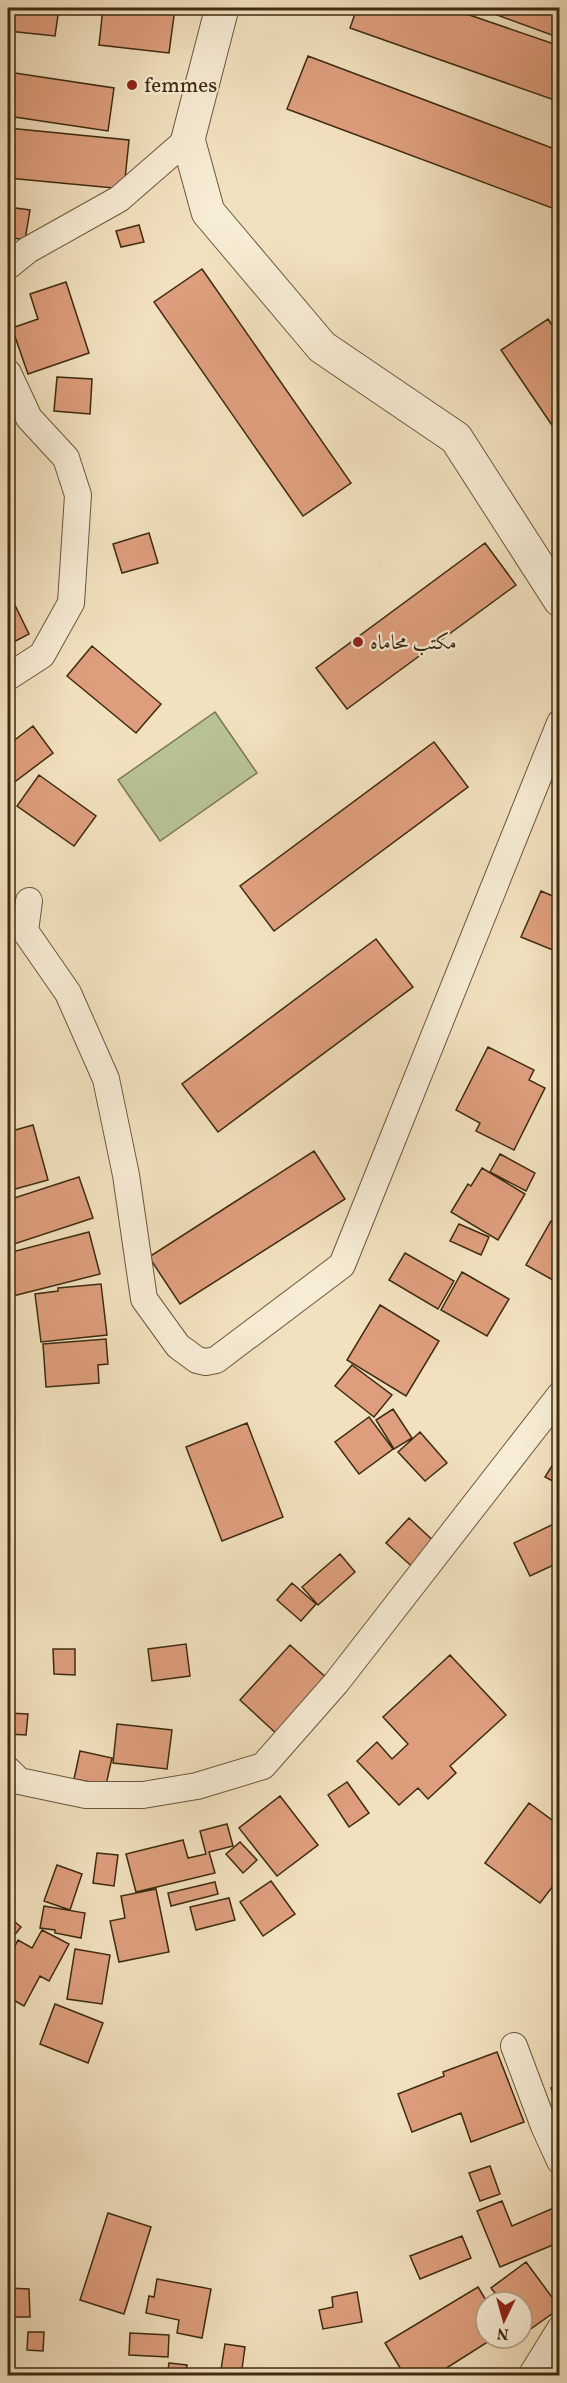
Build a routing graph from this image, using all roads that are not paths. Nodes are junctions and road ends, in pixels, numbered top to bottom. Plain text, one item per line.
1 (222, 8) edge
2 (188, 139) junction
3 (8, 266) edge
4 (8, 373) edge
5 (560, 600) edge
6 (8, 677) edge
7 (560, 723) edge
8 (28, 901) dead end
9 (560, 1395) edge
10 (8, 1770) edge
11 (514, 2046) dead end
12 (560, 2161) edge
13 (560, 2329) edge
14 (531, 2376) edge

1 - 2 street
2 - 3 street
2 - 5 street
4 - 6 street
7 - 8 street
9 - 10 street
11 - 12 street
13 - 14 street

